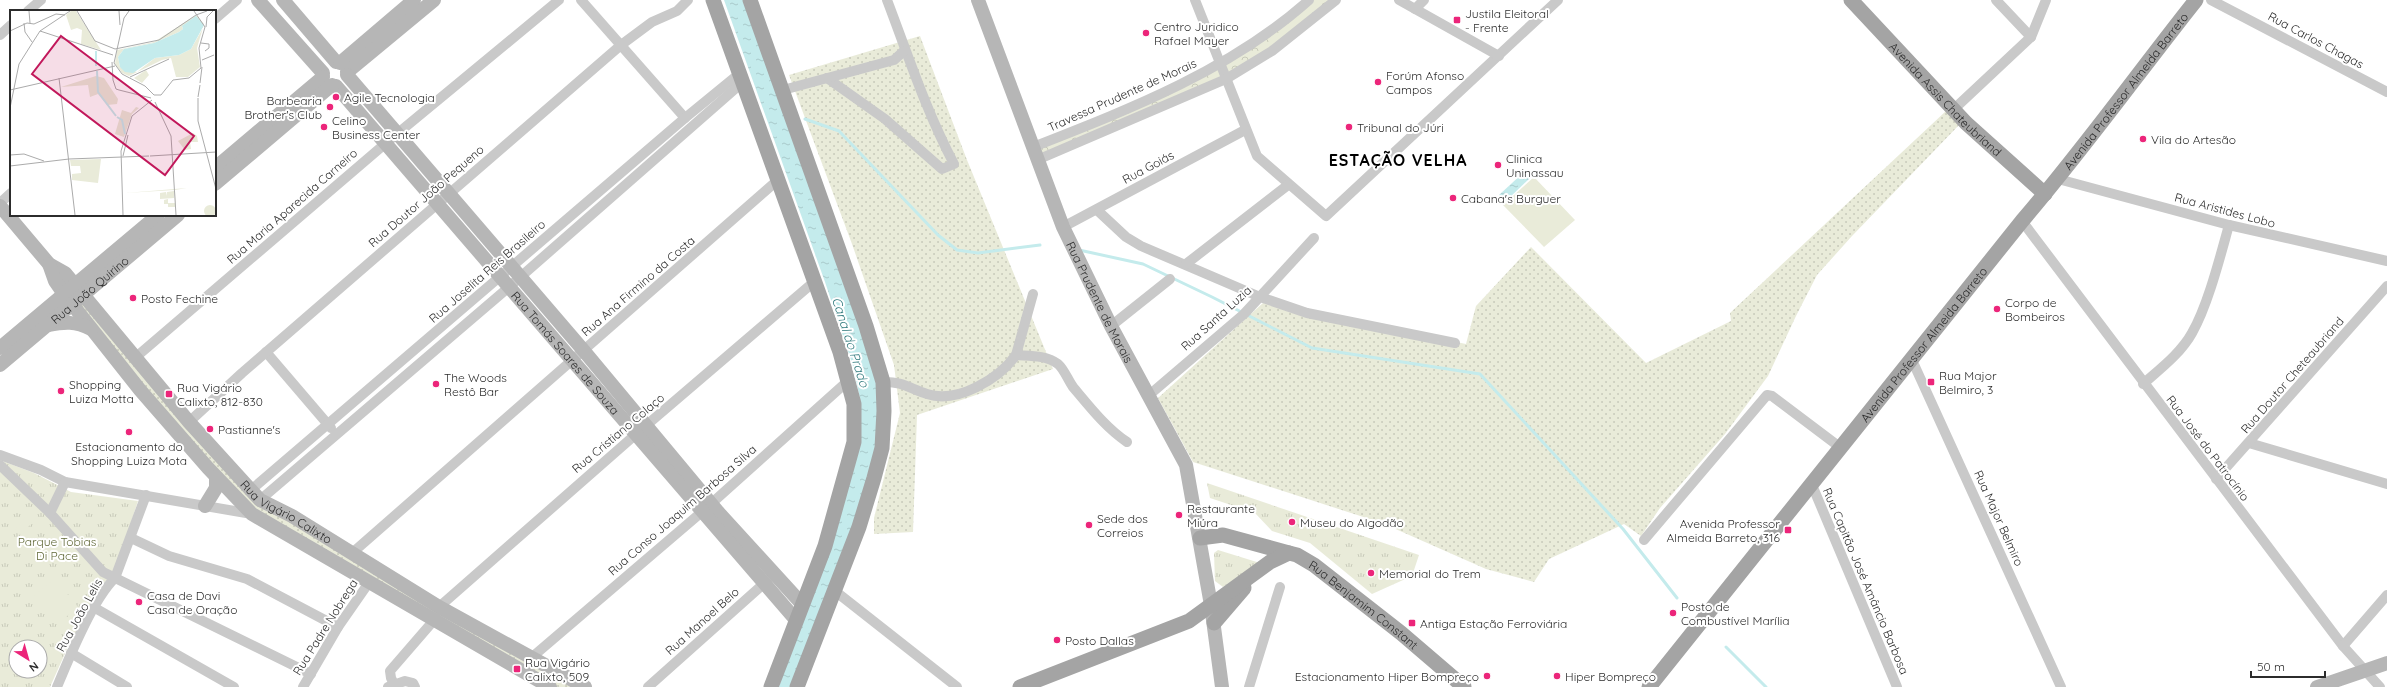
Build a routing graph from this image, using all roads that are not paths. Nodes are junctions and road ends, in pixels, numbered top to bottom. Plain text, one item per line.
1 (41, 0) edge
2 (237, 0) edge
3 (258, 0) edge
4 (283, 0) edge
5 (414, 0) edge
6 (434, 0) edge
7 (559, 0) edge
8 (581, 0) edge
9 (688, 0) edge
10 (713, 0) edge
11 (750, 0) edge
12 (887, 0) edge
13 (978, 0) edge
14 (1195, 0) edge
15 (1310, 0) edge
16 (1336, 0) edge
17 (1400, 0) edge
18 (1424, 0) edge
19 (1558, 0) edge
20 (1851, 0) edge
21 (1996, 0) edge
22 (2046, 0) edge
23 (2196, 0) edge
24 (2211, 0) edge
25 (1415, 9) junction
26 (29, 10) edge
27 (216, 18) edge
28 (10, 26) edge
29 (0, 35) edge
30 (2031, 37) junction
31 (621, 45) junction
32 (904, 50) junction
33 (1499, 56) junction
34 (1220, 64) junction
35 (342, 68) junction
36 (742, 77) junction
37 (827, 78) junction
38 (1226, 79) junction
39 (329, 80) junction
40 (783, 90) junction
41 (2387, 92) edge
42 (1953, 110) junction
43 (685, 118) junction
44 (1245, 130) junction
45 (391, 138) junction
46 (1035, 154) junction
47 (216, 167) edge
48 (779, 179) junction
49 (2058, 179) junction
50 (216, 183) edge
51 (1288, 185) junction
52 (449, 194) junction
53 (2044, 194) junction
54 (10, 195) edge
55 (0, 204) edge
56 (437, 204) junction
57 (1097, 210) junction
58 (157, 216) edge
59 (177, 216) edge
60 (2022, 221) junction
61 (2228, 225) junction
62 (1063, 227) junction
63 (1314, 238) dead end
64 (2387, 261) edge
65 (49, 264) junction
66 (1186, 264) junction
67 (510, 277) junction
68 (1170, 279) dead end
69 (816, 281) junction
70 (2387, 286) edge
71 (80, 290) junction
72 (1033, 294) dead end
73 (1260, 296) junction
74 (68, 299) junction
75 (47, 325) junction
76 (1111, 326) junction
77 (92, 330) junction
78 (1455, 343) dead end
79 (0, 348) edge
80 (584, 351) junction
81 (266, 352) junction
82 (1016, 355) junction
83 (136, 357) junction
84 (573, 360) junction
85 (1912, 360) junction
86 (0, 365) edge
87 (849, 380) junction
88 (883, 382) junction
89 (2143, 384) junction
90 (1148, 396) junction
91 (189, 422) junction
92 (327, 424) junction
93 (646, 426) junction
94 (336, 433) junction
95 (635, 434) junction
96 (1126, 442) dead end
97 (2249, 443) junction
98 (1841, 448) junction
99 (0, 455) edge
100 (0, 465) edge
101 (216, 477) junction
102 (2216, 480) junction
103 (65, 482) junction
104 (2387, 484) edge
105 (1812, 485) junction
106 (146, 495) junction
107 (255, 495) junction
108 (206, 506) junction
109 (707, 507) junction
110 (50, 512) junction
111 (252, 514) junction
112 (131, 538) junction
113 (1200, 538) junction
114 (1644, 540) dead end
115 (1289, 553) junction
116 (351, 554) junction
117 (1256, 573) junction
118 (115, 578) junction
119 (769, 579) junction
120 (370, 581) junction
121 (1280, 587) dead end
122 (835, 591) junction
123 (2387, 595) edge
124 (802, 604) junction
125 (1211, 605) junction
126 (95, 608) junction
127 (437, 613) junction
128 (796, 620) junction
129 (1214, 623) junction
130 (338, 627) junction
131 (2343, 646) junction
132 (72, 653) junction
133 (530, 658) junction
134 (2387, 663) edge
135 (2365, 670) junction
136 (310, 674) junction
137 (391, 686) edge
138 (57, 687) edge
139 (127, 687) edge
140 (234, 687) edge
141 (303, 687) edge
142 (415, 687) edge
143 (550, 687) edge
144 (585, 687) edge
145 (648, 687) edge
146 (771, 687) edge
147 (797, 687) edge
148 (957, 687) edge
149 (1020, 687) edge
150 (1222, 687) edge
151 (1248, 687) edge
152 (1464, 687) edge
153 (1649, 687) edge
154 (1897, 687) edge
155 (2061, 687) edge
156 (2318, 687) edge
157 (2380, 687) edge

1 - 26 street
2 - 27 street
3 - 39 main road, Rua Tomás Soares de Souza
4 - 35 main road, Rua Tomás Soares de Souza
5 - 35 main road
6 - 35 main road
7 - 45 street, Rua Maria Aparecida Carneiro
8 - 31 street
9 - 31 street, Rua Doutor João Pequeno
10 - 36 main road
11 - 40 main road
12 - 32 street
13 - 46 main road, Rua Prudente de Morais
14 - 34 street
15 - 34 street, Travessa Prudente de Morais
16 - 38 street
17 - 25 street
18 - 25 street
19 - 33 street
20 - 42 main road, Avenida Assis Chateubriand
21 - 30 street
22 - 30 street
23 - 49 main road, Avenida Professor Almeida Barreto
24 - 41 street, Rua Carlos Chagas
25 - 33 street
28 - 29 street
30 - 42 street
31 - 43 street
31 - 52 street, Rua Doutor João Pequeno
32 - 37 street
32 - 37 street
33 - 51 street
34 - 38 street
34 - 46 street, Travessa Prudente de Morais
35 - 39 main road
35 - 39 main road
35 - 45 main road, Rua Tomás Soares de Souza
36 - 43 street, Rua Joselita Reis Brasileiro
36 - 48 main road
36 - 67 street, Rua Joselita Reis Brasileiro
37 - 40 street
38 - 44 street
38 - 46 street
39 - 45 main road, Rua Tomás Soares de Souza
39 - 47 main road
39 - 50 main road
40 - 88 main road
42 - 53 main road, Avenida Assis Chateubriand
43 - 67 street, Rua Joselita Reis Brasileiro
44 - 51 street
44 - 57 street, Rua Goiás
45 - 52 main road, Rua Tomás Soares de Souza
45 - 56 main road, Rua Tomás Soares de Souza
45 - 83 street, Rua Maria Aparecida Carneiro
46 - 62 main road, Rua Prudente de Morais
48 - 69 main road
48 - 80 street, Rua Ana Firmino da Costa
49 - 53 main road, Avenida Professor Almeida Barreto
49 - 61 street, Rua Aristides Lobo
51 - 66 street
52 - 56 street, Rua Doutor João Pequeno
52 - 67 main road, Rua Tomás Soares de Souza
53 - 60 main road, Avenida Professor Almeida Barreto
54 - 55 street
55 - 65 main road, Rua Vigário Calixto
56 - 67 main road, Rua Tomás Soares de Souza
56 - 81 street, Rua Doutor João Pequeno
57 - 62 street, Rua Goiás
57 - 66 street
58 - 71 main road, Rua João Quirino
59 - 71 main road, Rua João Quirino
60 - 85 main road, Avenida Professor Almeida Barreto
60 - 89 street, Rua José do Patrocínio
61 - 64 street, Rua Aristides Lobo
61 - 89 street
62 - 76 main road, Rua Prudente de Morais
63 - 73 street, Rua Santa Luzia
65 - 71 main road, Rua Vigário Calixto
65 - 74 main road, Rua Vigário Calixto
66 - 73 street
67 - 80 main road, Rua Tomás Soares de Souza
67 - 84 main road, Rua Tomás Soares de Souza
67 - 92 street, Rua Joselita Reis Brasileiro
67 - 94 street, Rua Joselita Reis Brasileiro
68 - 76 street
69 - 87 main road
69 - 93 street, Rua Cristiano Colaço
70 - 97 street, Rua Doutor Cheteaubriand
71 - 74 main road, Rua João Quirino
71 - 83 main road, Rua Vigário Calixto
72 - 82 street
73 - 78 street
73 - 90 street, Rua Santa Luzia
74 - 75 main road, Rua João Quirino
74 - 77 main road, Rua Vigário Calixto
74 - 79 main road, Rua João Quirino
75 - 77 main road
75 - 86 main road, Rua João Quirino
76 - 90 main road, Rua Prudente de Morais
77 - 101 main road, Rua Vigário Calixto
80 - 84 street, Rua Ana Firmino da Costa
80 - 93 main road, Rua Tomás Soares de Souza
81 - 91 street, Rua Doutor João Pequeno
81 - 92 street
82 - 88 street
82 - 96 street
83 - 91 main road, Rua Vigário Calixto
84 - 95 main road, Rua Tomás Soares de Souza
84 - 116 street, Rua Ana Firmino da Costa
85 - 98 main road, Avenida Professor Almeida Barreto
85 - 155 street, Rua Major Belmiro
87 - 109 street, Rua Conso Joaquim Barbosa Silva
87 - 124 main road
88 - 122 main road
89 - 102 street, Rua José do Patrocínio
90 - 113 main road, Rua Prudente de Morais
91 - 107 main road, Rua Vigário Calixto
92 - 94 street
92 - 107 street, Rua Joselita Reis Brasileiro
93 - 95 street, Rua Cristiano Colaço
93 - 109 main road, Rua Tomás Soares de Souza
94 - 107 street, Rua Joselita Reis Brasileiro
95 - 109 main road, Rua Tomás Soares de Souza
95 - 127 street, Rua Cristiano Colaço
97 - 102 street, Rua Doutor Cheteaubriand
97 - 104 street
98 - 105 main road, Avenida Professor Almeida Barreto
98 - 114 street
99 - 103 street
100 - 110 street
101 - 108 main road
101 - 111 main road, Rua Vigário Calixto
102 - 131 street, Rua José do Patrocínio
103 - 106 street
103 - 110 street
105 - 153 main road, Avenida Professor Almeida Barreto
105 - 154 street, Rua Capitão José Amâncio Barbosa
106 - 108 street
106 - 112 street, Rua João Lelis
107 - 116 main road, Rua Vigário Calixto
108 - 111 street
109 - 119 main road, Rua Tomás Soares de Souza
109 - 133 street, Rua Conso Joaquim Barbosa Silva
110 - 118 street
111 - 120 main road, Rua Vigário Calixto
112 - 118 street, Rua João Lelis
112 - 130 street
113 - 115 main road, Rua Benjamim Constant
113 - 125 main road, Rua Prudente de Morais
115 - 117 main road
115 - 152 main road, Rua Benjamim Constant
116 - 127 main road, Rua Vigário Calixto
117 - 125 main road
117 - 129 main road
118 - 126 street, Rua João Lelis
118 - 136 street
119 - 124 main road, Rua Tomás Soares de Souza
119 - 128 main road, Rua Tomás Soares de Souza
119 - 145 street, Rua Manoel Belo
120 - 127 main road, Rua Vigário Calixto
120 - 130 street, Rua Padre Nobrega
121 - 151 street
122 - 147 main road
122 - 148 street
123 - 131 street
124 - 128 main road
125 - 129 main road, Rua Prudente de Morais
125 - 149 main road
126 - 132 street, Rua João Lelis
126 - 140 street
127 - 133 main road, Rua Vigário Calixto
127 - 137 street, Rua Cristiano Colaço
127 - 143 main road, Rua Vigário Calixto
128 - 146 main road
129 - 150 main road, Rua Prudente de Morais
130 - 136 street, Rua Padre Nobrega
131 - 135 street, Rua José do Patrocínio
132 - 138 street, Rua João Lelis
132 - 139 street
133 - 144 main road, Rua Vigário Calixto
134 - 135 main road
135 - 156 main road
135 - 157 street, Rua José do Patrocínio
136 - 141 street, Rua Padre Nobrega
137 - 142 street

